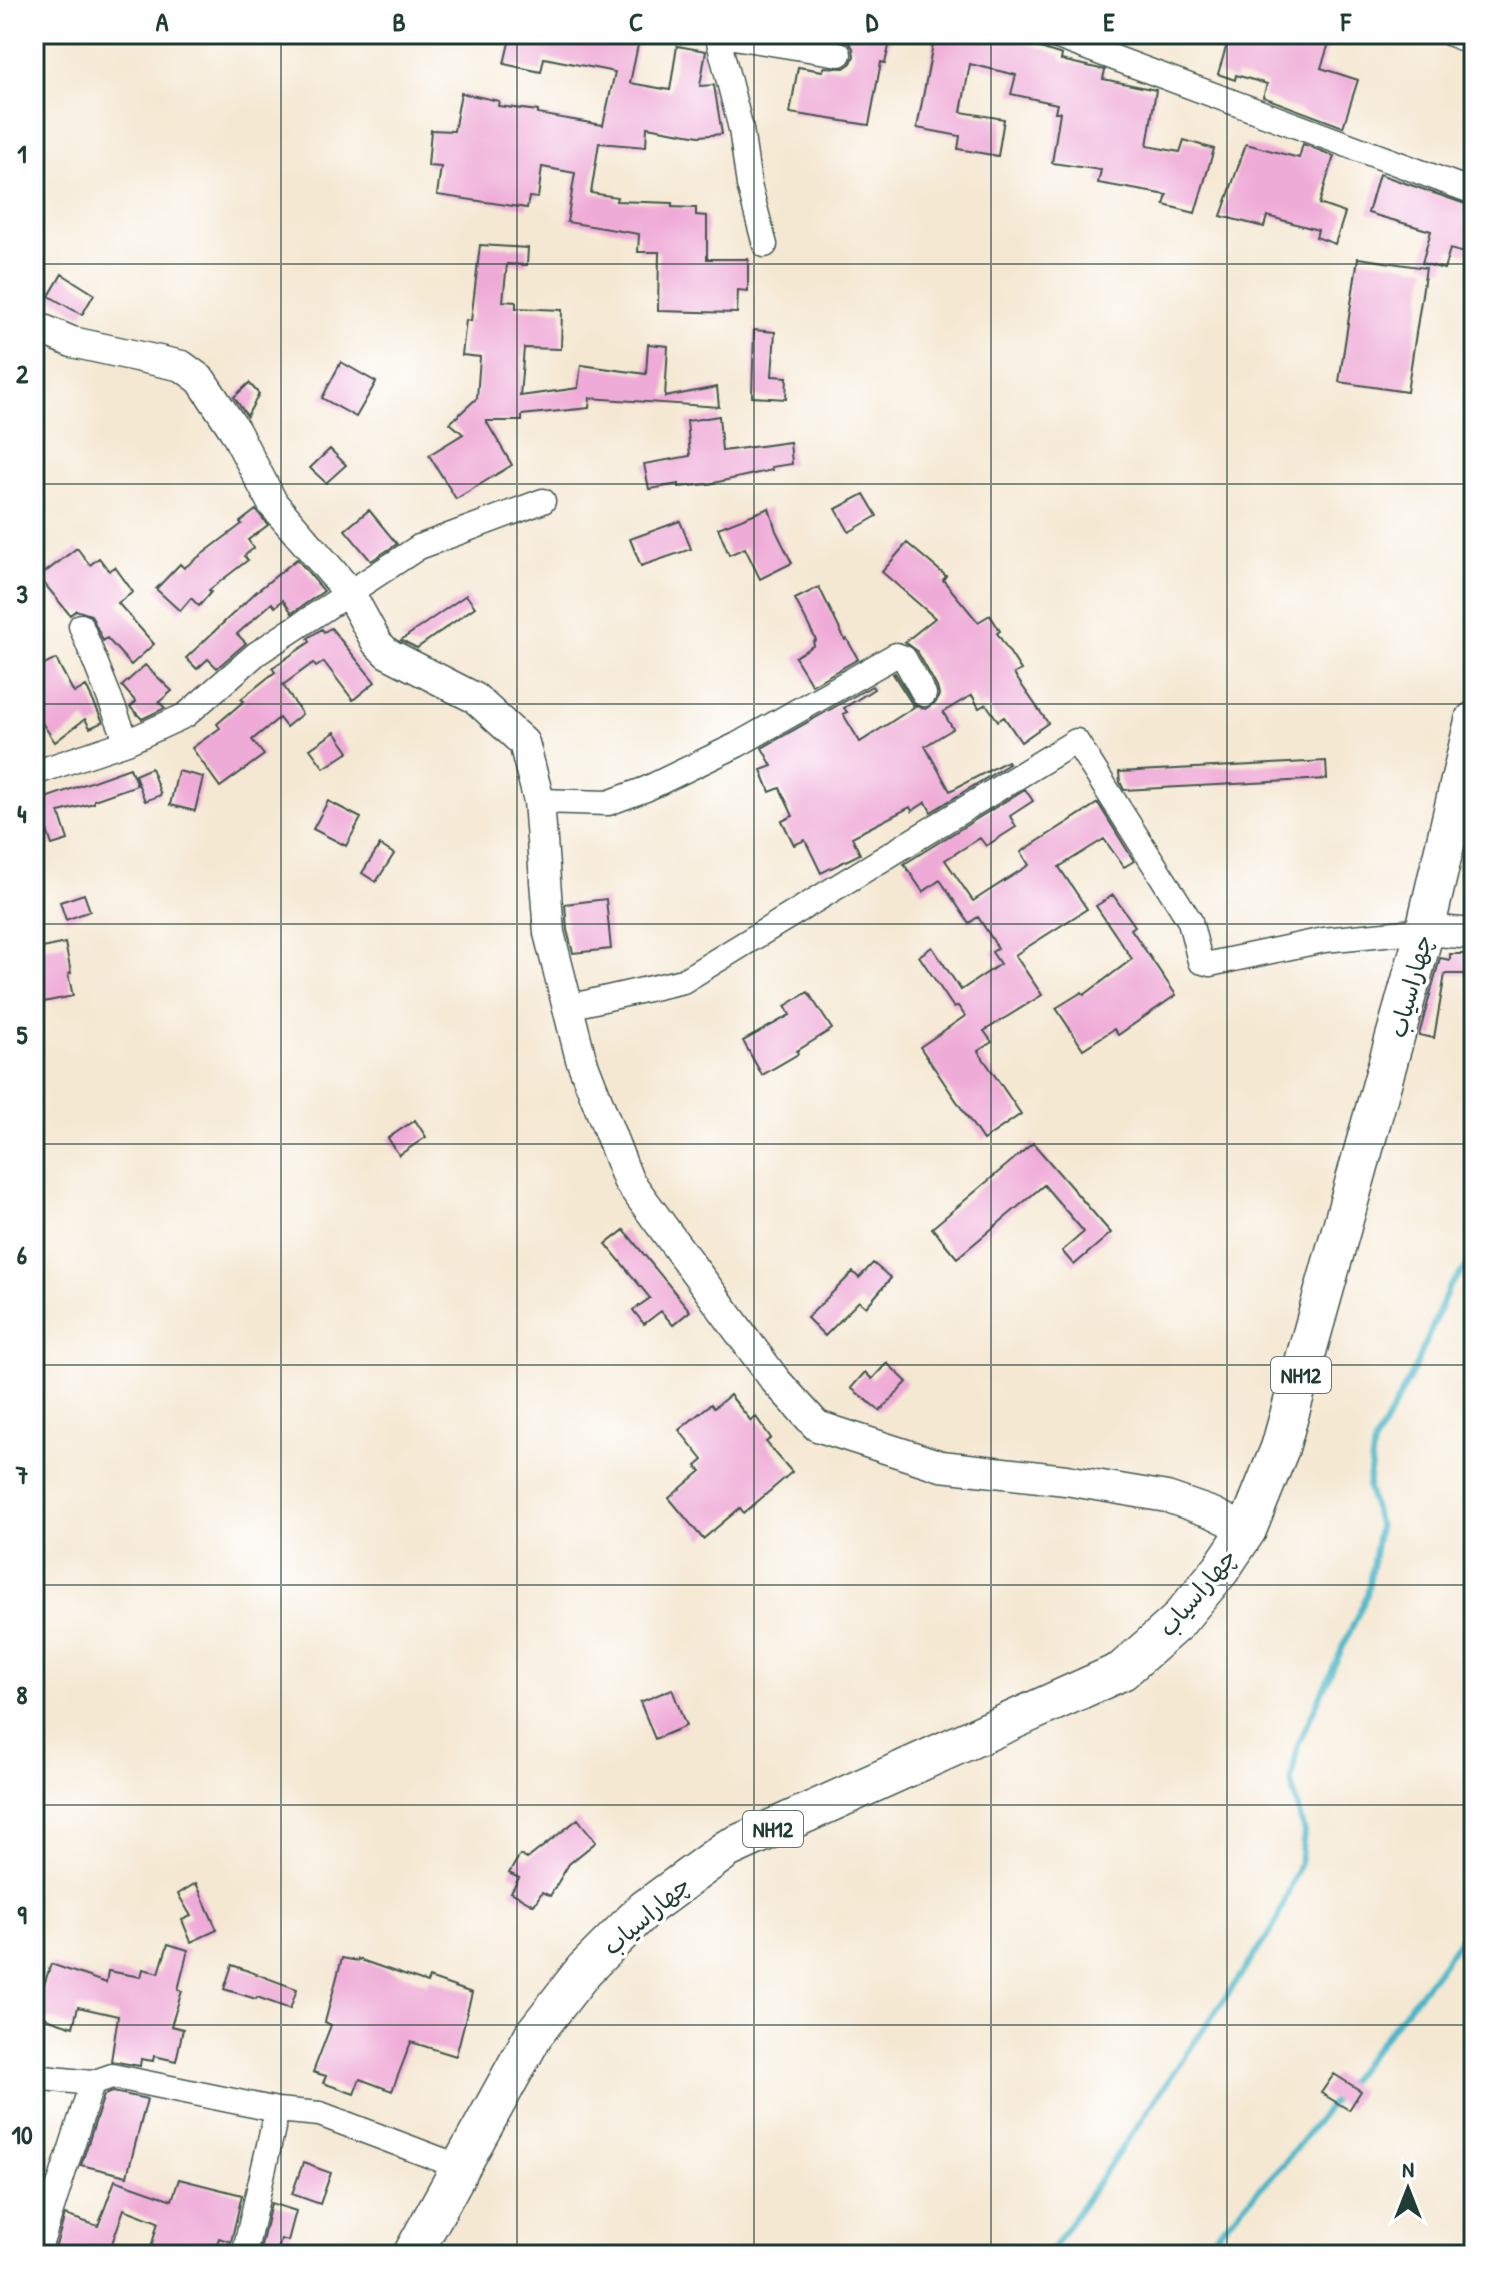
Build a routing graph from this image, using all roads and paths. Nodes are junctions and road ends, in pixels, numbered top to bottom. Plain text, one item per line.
1 (717, 34) edge
2 (1050, 34) edge
3 (1451, 34) edge
4 (1474, 43) edge
5 (839, 54) dead end
6 (1474, 192) edge
7 (765, 245) dead end
8 (34, 326) edge
9 (543, 501) dead end
10 (349, 592) junction
11 (81, 626) dead end
12 (924, 694) dead end
13 (1474, 721) edge
14 (127, 742) junction
15 (34, 773) edge
16 (539, 801) junction
17 (1425, 930) junction
18 (1474, 934) edge
19 (568, 1007) junction
20 (1247, 1530) junction
21 (34, 2077) edge
22 (92, 2083) junction
23 (277, 2110) junction
24 (460, 2167) junction
25 (37, 2255) edge
26 (244, 2255) edge
27 (412, 2255) edge

1 - 5 street
1 - 7 street
2 - 6 street
3 - 4 street
8 - 10 street
9 - 10 street
10 - 14 street
10 - 16 street
11 - 14 street
12 - 16 street
13 - 17 highway, چهاراسیاب / NH12
14 - 15 street
16 - 19 street
17 - 18 street
17 - 19 street
17 - 20 highway, چهاراسیاب / NH12
19 - 20 street
20 - 24 highway, چهاراسیاب / NH12
21 - 22 street
22 - 23 street
22 - 25 street
23 - 24 street
23 - 26 street
24 - 27 highway, چهاراسیاب / NH12

